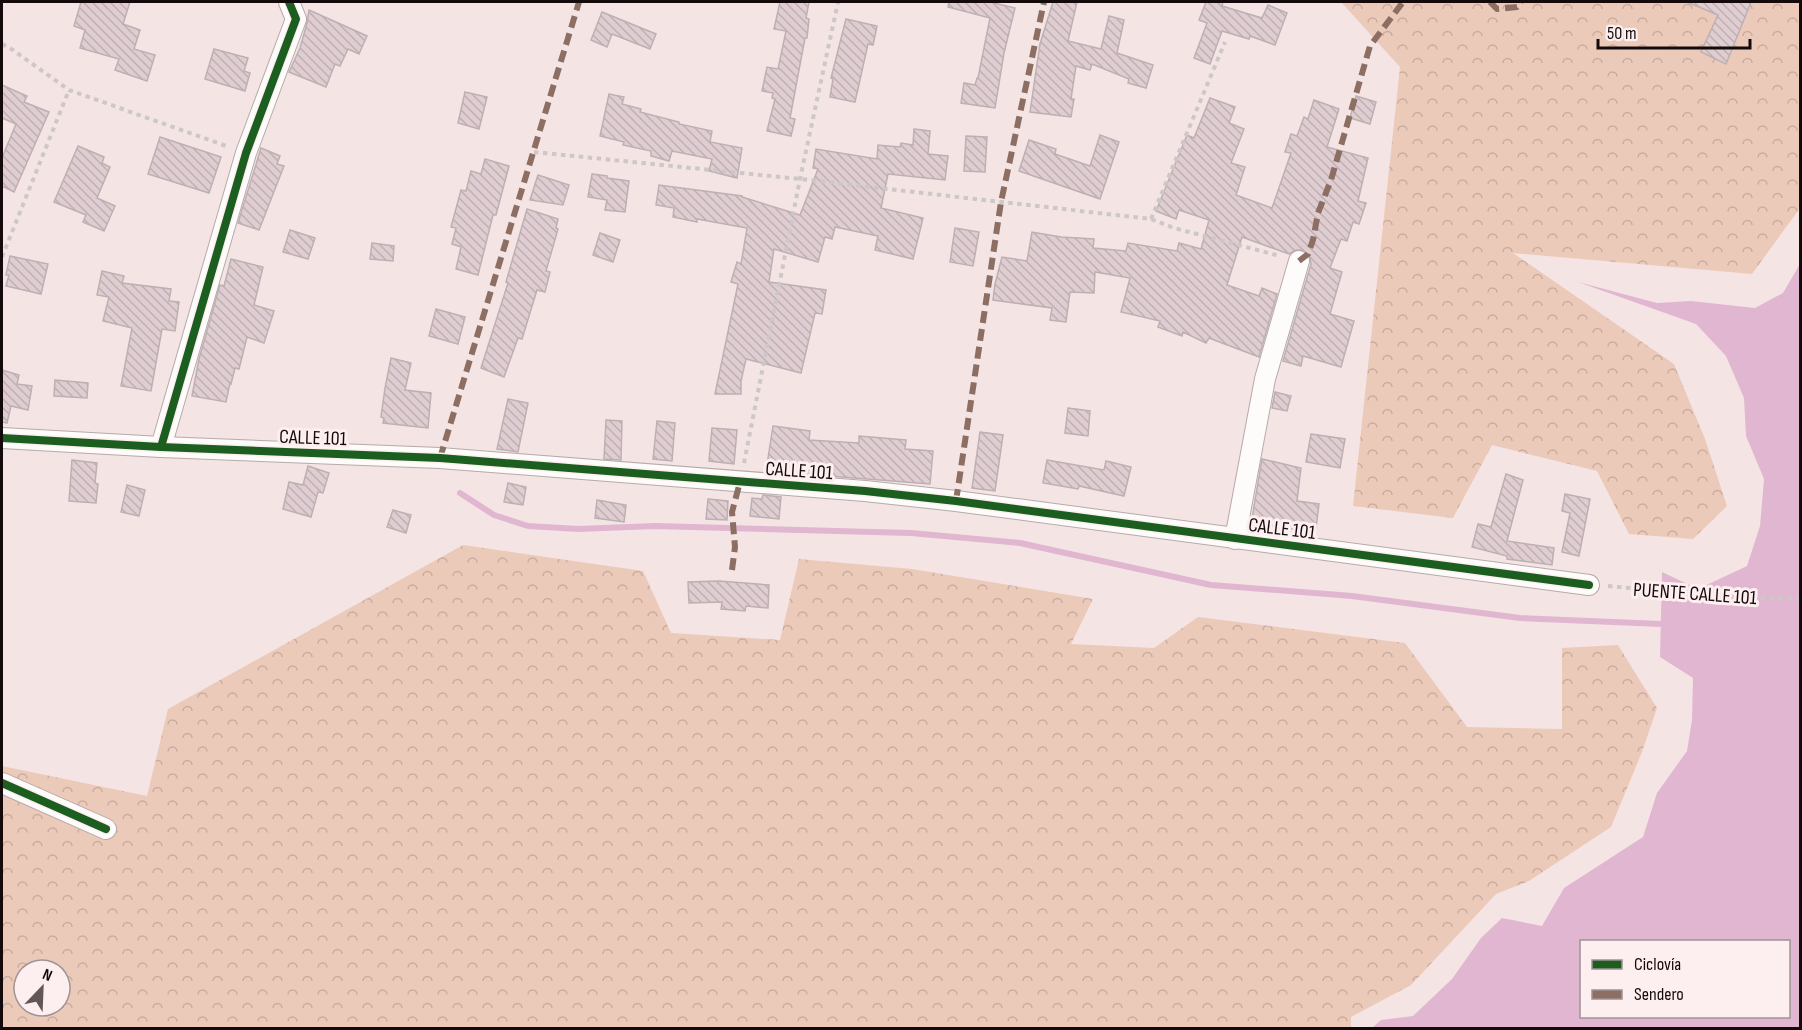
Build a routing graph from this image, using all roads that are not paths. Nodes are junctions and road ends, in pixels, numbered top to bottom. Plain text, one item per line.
1 (289, 2) edge
2 (1299, 261) road end
3 (2, 438) edge
4 (161, 447) junction
5 (1235, 539) junction
6 (1589, 585) road end
7 (2, 783) edge
8 (106, 829) dead end

1 - 4 street
2 - 5 street
3 - 4 street, CALLE 101
4 - 5 street, CALLE 101
5 - 6 street, CALLE 101
7 - 8 street

